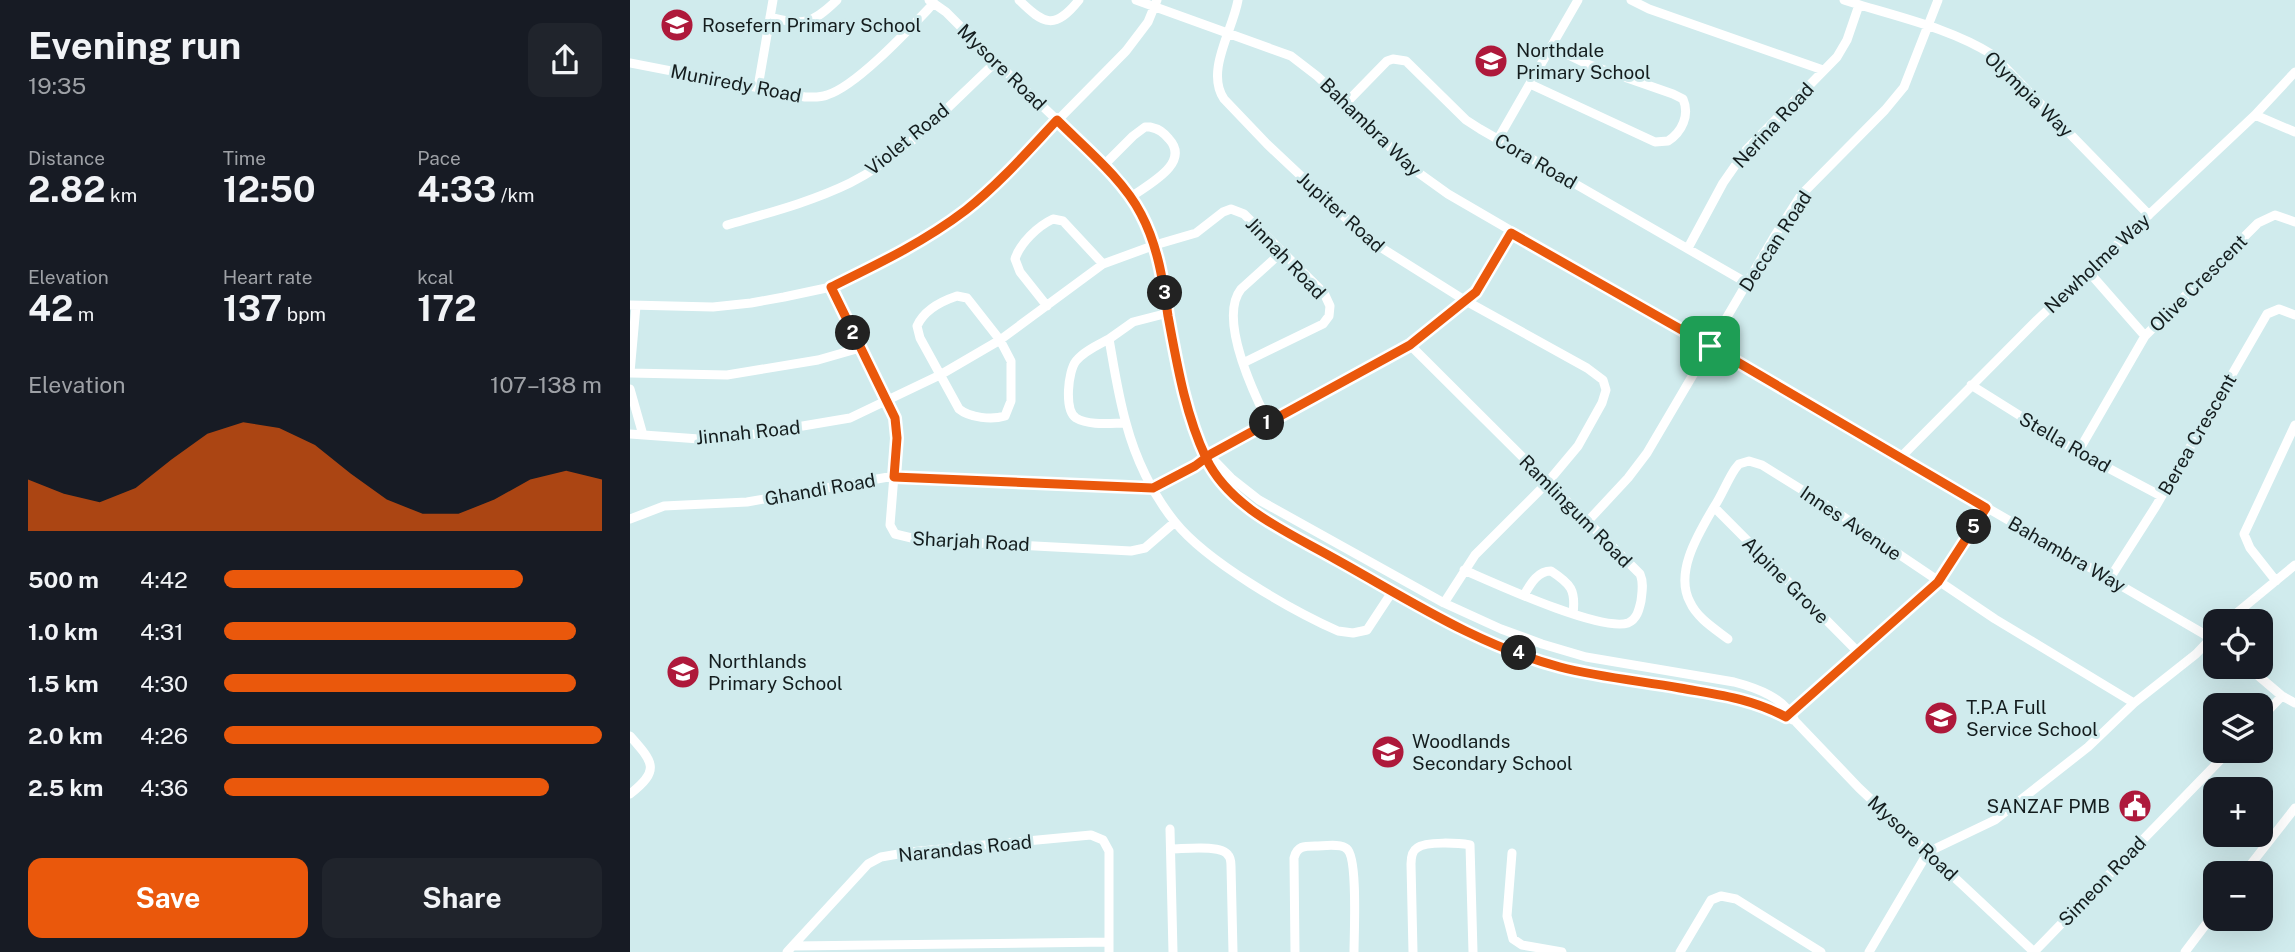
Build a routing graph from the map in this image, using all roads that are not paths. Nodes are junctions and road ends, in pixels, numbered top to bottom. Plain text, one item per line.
1 (773, 0) edge
2 (837, 0) edge
3 (1019, 0) edge
4 (1079, 0) edge
5 (1136, 0) edge
6 (1238, 0) edge
7 (1578, 0) edge
8 (1631, 0) edge
9 (1844, 0) edge
10 (1938, 0) edge
11 (932, 1) edge
12 (1156, 4) edge
13 (1859, 5) junction
14 (770, 17) junction
15 (1927, 27) junction
16 (1229, 33) junction
17 (1552, 47) junction
18 (996, 62) junction
19 (630, 63) edge
20 (1823, 71) junction
21 (2295, 72) edge
22 (1530, 83) junction
23 (758, 88) junction
24 (1346, 103) junction
25 (2255, 115) junction
26 (1057, 120) junction
27 (2295, 132) edge
28 (1498, 139) junction
29 (1102, 167) junction
30 (1132, 197) junction
31 (2149, 215) junction
32 (2295, 222) edge
33 (727, 225) dead end
34 (1511, 233) junction
35 (1155, 245) junction
36 (1688, 248) junction
37 (1283, 251) junction
38 (1103, 264) junction
39 (2088, 271) junction
40 (1747, 283) junction
41 (831, 287) junction
42 (1466, 300) junction
43 (633, 305) edge
44 (1047, 306) junction
45 (1168, 313) junction
46 (2295, 315) edge
47 (2145, 336) junction
48 (1108, 339) junction
49 (1000, 340) junction
50 (1410, 345) junction
51 (1710, 346) junction
52 (859, 348) junction
53 (1243, 363) junction
54 (630, 373) edge
55 (940, 375) junction
56 (1971, 384) junction
57 (630, 389) edge
58 (887, 401) junction
59 (1268, 422) junction
60 (1126, 423) junction
61 (2295, 425) edge
62 (630, 435) edge
63 (643, 435) junction
64 (2078, 452) junction
65 (1207, 454) junction
66 (1901, 457) junction
67 (894, 477) junction
68 (1547, 483) junction
69 (1153, 488) junction
70 (2161, 496) junction
71 (1714, 507) junction
72 (1986, 508) junction
73 (630, 519) edge
74 (1588, 521) junction
75 (1175, 522) junction
76 (2295, 565) edge
77 (1464, 570) junction
78 (2110, 578) junction
79 (2276, 581) junction
80 (1938, 582) junction
81 (1392, 592) junction
82 (1524, 595) junction
83 (1444, 603) junction
84 (2242, 609) edge
85 (1573, 614) junction
86 (2203, 631) edge
87 (1728, 639) dead end
88 (2203, 647) edge
89 (1858, 652) junction
90 (2262, 679) edge
91 (2282, 696) junction
92 (2134, 703) junction
93 (2295, 703) edge
94 (2273, 705) edge
95 (1790, 716) junction
96 (630, 736) edge
97 (2217, 763) edge
98 (630, 794) edge
99 (2295, 808) edge
100 (1170, 829) dead end
101 (1171, 849) junction
102 (1928, 852) junction
103 (1512, 853) dead end
104 (2253, 861) edge
105 (2203, 928) edge
106 (1109, 947) edge
107 (790, 949) edge
108 (1173, 952) edge
109 (1233, 952) edge
110 (1295, 952) edge
111 (1354, 952) edge
112 (1413, 952) edge
113 (1473, 952) edge
114 (1562, 952) edge
115 (1680, 952) edge
116 (1821, 952) edge
117 (1869, 952) edge
118 (2034, 952) edge
119 (2185, 952) edge

1 - 14 street
2 - 14 street
3 - 4 street
5 - 12 street, Bahambra Way
6 - 16 street, Jupiter Road
7 - 17 street
8 - 20 street
9 - 13 street, Olympia Way
10 - 15 street, Deccan Road
11 - 18 street, Mysore Road
11 - 23 street, Muniredy Road
12 - 16 street, Bahambra Way
12 - 26 street
13 - 15 street, Olympia Way
13 - 20 street, Nerina Road
14 - 23 street
15 - 31 street, Olympia Way
15 - 40 street, Deccan Road
16 - 24 street, Bahambra Way
16 - 42 street, Jupiter Road
17 - 22 street
17 - 22 street
18 - 26 street, Mysore Road
18 - 33 street, Violet Road
19 - 23 street, Muniredy Road
20 - 36 street, Nerina Road
21 - 25 street, Newholme Way
22 - 28 street
24 - 28 street, Cora Road
24 - 34 street, Bahambra Way
25 - 27 street
25 - 31 street, Newholme Way
26 - 29 street, Mysore Road
26 - 41 street
28 - 36 street, Cora Road
29 - 30 street, Mysore Road
29 - 30 street
30 - 35 street, Mysore Road
31 - 39 street, Newholme Way
32 - 47 street, Olive Crescent
34 - 42 street
34 - 51 street, Bahambra Way
35 - 37 street, Jinnah Road
35 - 38 street, Jinnah Road
35 - 45 street, Mysore Road
36 - 40 street, Cora Road
37 - 53 street
37 - 53 street, Jinnah Road
38 - 44 street, Jinnah Road
38 - 44 street
39 - 47 street
39 - 56 street, Newholme Way
40 - 51 street, Deccan Road
41 - 43 street
41 - 52 street, Sharjah Road
42 - 50 street
42 - 68 street, Jupiter Road
43 - 54 street
44 - 49 street, Jinnah Road
45 - 48 street
45 - 65 street, Mysore Road
46 - 70 street, Berea Crescent
47 - 64 street, Olive Crescent
48 - 60 street
48 - 60 street
49 - 55 street, Jinnah Road
49 - 55 street
49 - 55 street
50 - 59 street
50 - 68 street, Ramlingum Road
51 - 66 street, Bahambra Way
51 - 74 street, Deccan Road
52 - 54 street
52 - 58 street, Sharjah Road
53 - 59 street
55 - 58 street, Jinnah Road
56 - 64 street, Stella Road
56 - 66 street, Newholme Way
57 - 63 street
58 - 63 street, Jinnah Road
58 - 67 street, Sharjah Road
59 - 65 street
60 - 69 street
61 - 79 street
62 - 63 street, Jinnah Road
64 - 70 street, Stella Road
65 - 69 street
65 - 81 street, Mysore Road
65 - 83 street, Mysore Road
66 - 72 street, Bahambra Way
67 - 69 street, Ghandi Road
67 - 73 street, Ghandi Road
67 - 75 street, Sharjah Road
68 - 74 street, Ramlingum Road
68 - 77 street
69 - 75 street
70 - 78 street, Berea Crescent
71 - 80 street, Innes Avenue
71 - 87 street, Innes Avenue
71 - 89 street, Alpine Grove
72 - 78 street, Bahambra Way
72 - 80 street
74 - 85 street, Ramlingum Road
75 - 81 street
76 - 79 street
77 - 82 street, Ramlingum Road
77 - 83 street
78 - 86 street, Bahambra Way
79 - 84 street
80 - 89 street
80 - 92 street, Innes Avenue
81 - 95 street, Mysore Road
82 - 85 street, Ramlingum Road
82 - 85 street
83 - 95 street, Mysore Road
88 - 92 street
89 - 95 street
90 - 91 street
91 - 93 street
91 - 94 street
92 - 102 street
95 - 102 street, Mysore Road
96 - 98 street
97 - 118 street, Simeon Road
99 - 104 street
100 - 101 street
101 - 108 street
101 - 109 street
102 - 117 street
102 - 118 street, Mysore Road
103 - 114 street
105 - 119 street
106 - 107 street
106 - 107 street, Narandas Road
110 - 111 street
112 - 113 street
115 - 116 street

